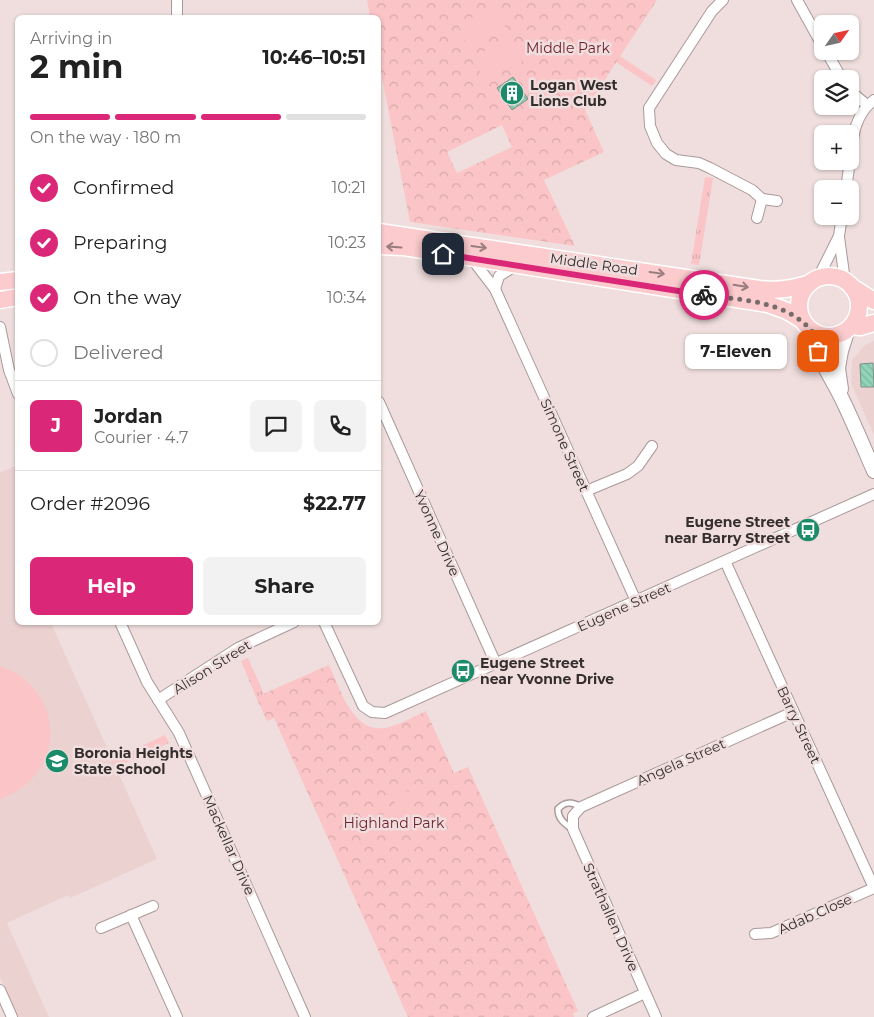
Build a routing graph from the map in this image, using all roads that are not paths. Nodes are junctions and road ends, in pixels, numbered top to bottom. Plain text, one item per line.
1 (178, 0) edge
2 (722, 0) edge
3 (796, 0) edge
4 (177, 15) edge
5 (814, 30) edge
6 (859, 96) edge
7 (871, 103) edge
8 (856, 125) edge
9 (762, 199) junction
10 (777, 201) dead end
11 (757, 218) dead end
12 (841, 225) edge
13 (381, 232) edge
14 (839, 236) junction
15 (381, 246) edge
16 (472, 259) junction
17 (515, 266) junction
18 (15, 280) edge
19 (814, 281) junction
20 (0, 282) edge
21 (848, 284) junction
22 (495, 289) junction
23 (15, 298) edge
24 (0, 300) edge
25 (874, 301) edge
26 (874, 324) edge
27 (807, 326) junction
28 (0, 327) edge
29 (850, 327) junction
30 (15, 386) edge
31 (843, 400) junction
32 (381, 406) edge
33 (652, 446) dead end
34 (874, 471) edge
35 (586, 492) junction
36 (874, 494) edge
37 (725, 561) junction
38 (636, 601) junction
39 (121, 625) edge
40 (288, 625) edge
41 (325, 625) edge
42 (496, 664) junction
43 (158, 700) junction
44 (793, 712) junction
45 (581, 807) junction
46 (573, 816) joint
47 (573, 829) junction
48 (874, 888) edge
49 (153, 906) dead end
50 (131, 915) junction
51 (101, 928) dead end
52 (756, 934) dead end
53 (0, 990) edge
54 (645, 993) junction
55 (12, 1017) edge
56 (177, 1017) edge
57 (305, 1017) edge
58 (593, 1017) edge
59 (656, 1017) edge

1 - 4 street
2 - 9 street
3 - 5 street
6 - 7 street
7 - 8 street
9 - 10 street
9 - 11 street
12 - 14 street
13 -> 19 main road, Middle Road
14 - 19 street
14 - 21 street
16 -> 15 main road, Middle Road
16 - 17 main road, Middle Road
16 - 22 street, Simone Street
17 - 22 street
17 - 27 main road, Middle Road
18 - 20 main road
19 - 21 main road
19 - 27 main road
21 - 25 main road
21 - 29 main road
22 - 35 street, Simone Street
23 - 24 main road
26 - 29 main road
27 - 29 main road
27 - 31 street
28 - 30 street
29 - 31 street
31 - 34 street
32 - 42 street, Yvonne Drive
33 - 35 street
35 - 38 street, Simone Street
36 - 37 street, Eugene Street
37 - 38 street, Eugene Street
37 - 44 street, Barry Street
38 - 42 street, Eugene Street
39 - 43 street, Mackellar Drive
40 - 43 street, Alison Street
41 - 42 street, Eugene Street
43 - 57 street, Mackellar Drive
44 - 45 street, Angela Street
44 - 48 street, Barry Street
45 - 46 street, Angela Street
45 - 47 lane
46 - 47 street, Strathallen Drive
47 - 54 street, Strathallen Drive
48 - 52 street, Adab Close
49 - 50 street
50 - 51 street
50 - 56 street
53 - 55 street
54 - 58 street
54 - 59 street, Strathallen Drive

